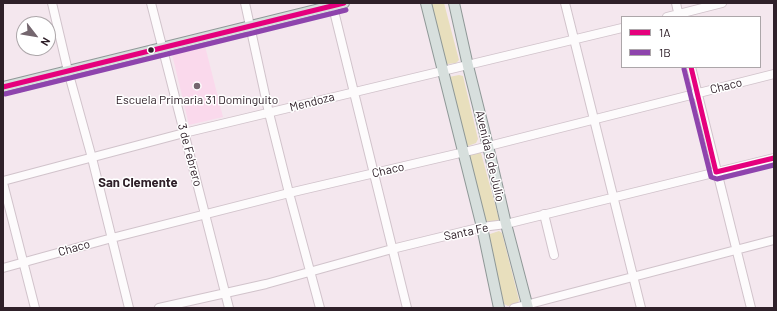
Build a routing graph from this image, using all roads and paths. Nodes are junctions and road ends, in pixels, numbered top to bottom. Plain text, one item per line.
1 (52, 3) edge
2 (151, 3) edge
3 (245, 3) edge
4 (344, 3) edge
5 (426, 3) edge
6 (454, 3) edge
7 (565, 3) edge
8 (676, 3) edge
9 (722, 3) edge
10 (332, 4) edge
11 (679, 16) edge
12 (250, 27) junction
13 (621, 28) edge
14 (574, 40) junction
15 (162, 48) junction
16 (468, 66) junction
17 (691, 68) edge
18 (68, 71) junction
19 (443, 71) junction
20 (774, 74) edge
21 (3, 87) edge
22 (353, 92) junction
23 (697, 92) junction
24 (269, 113) junction
25 (594, 120) junction
26 (184, 133) junction
27 (488, 146) junction
28 (463, 152) junction
29 (92, 158) junction
30 (774, 158) edge
31 (716, 172) junction
32 (374, 174) junction
33 (3, 182) edge
34 (289, 193) junction
35 (614, 197) junction
36 (206, 214) junction
37 (544, 214) junction
38 (506, 224) junction
39 (482, 227) junction
40 (112, 238) junction
41 (774, 240) edge
42 (392, 249) junction
43 (736, 249) junction
44 (554, 255) dead end
45 (23, 263) junction
46 (3, 268) edge
47 (310, 272) junction
48 (633, 277) junction
49 (226, 294) junction
50 (528, 306) edge
51 (35, 308) edge
52 (130, 308) edge
53 (159, 308) edge
54 (229, 308) edge
55 (320, 308) edge
56 (407, 308) edge
57 (500, 308) edge
58 (514, 308) edge
59 (641, 308) edge
60 (751, 308) edge

1 - 18 street
2 - 15 street, 3 de Febrero
3 - 12 street
4 - 10 main road
5 - 19 main road, Avenida 9 de Julio
6 - 16 main road, Avenida 9 de Julio
7 - 14 street
8 - 11 street
9 - 11 street
10 - 12 main road
10 - 22 street
12 - 15 main road
12 - 24 street
13 - 14 street, Mendoza
14 - 16 street, Mendoza
14 - 25 street
15 - 18 main road
15 - 26 street, 3 de Febrero
16 - 19 street, Mendoza
16 - 27 main road, Avenida 9 de Julio
17 - 23 street
18 - 21 main road
18 - 29 street
19 - 22 street, Mendoza
19 - 28 main road, Avenida 9 de Julio
20 - 23 street, Chaco
22 - 24 street, Mendoza
22 - 32 street
23 - 25 street, Chaco
23 - 31 street
24 - 26 street, Mendoza
24 - 34 street
25 - 27 street, Chaco
25 - 35 street
26 - 29 street, Mendoza
26 - 36 street, 3 de Febrero
27 - 28 street, Chaco
27 - 38 main road, Avenida 9 de Julio
28 - 32 street, Chaco
28 - 39 main road, Avenida 9 de Julio
29 - 33 street, Mendoza
29 - 40 street
30 - 31 street, Santa Fe
31 - 35 street, Santa Fe
31 - 43 street
32 - 34 street, Chaco
32 - 42 street
33 - 45 street
34 - 36 street, Chaco
34 - 47 street
35 - 37 street, Santa Fe
35 - 48 street
36 - 40 street, Chaco
36 - 49 street, 3 de Febrero
37 - 38 street, Santa Fe
37 - 44 street
38 - 39 street, Santa Fe
38 - 50 main road, Avenida 9 de Julio
39 - 42 street, Santa Fe
39 - 57 main road, Avenida 9 de Julio
40 - 45 street, Chaco
40 - 52 street
41 - 43 street
42 - 47 street, Santa Fe
42 - 56 street
43 - 48 street
43 - 60 street
45 - 46 street, Chaco
45 - 51 street
47 - 49 street, Santa Fe
47 - 55 street
48 - 50 street
48 - 59 street
49 - 53 street, Santa Fe
49 - 54 street, 3 de Febrero
50 - 58 street

